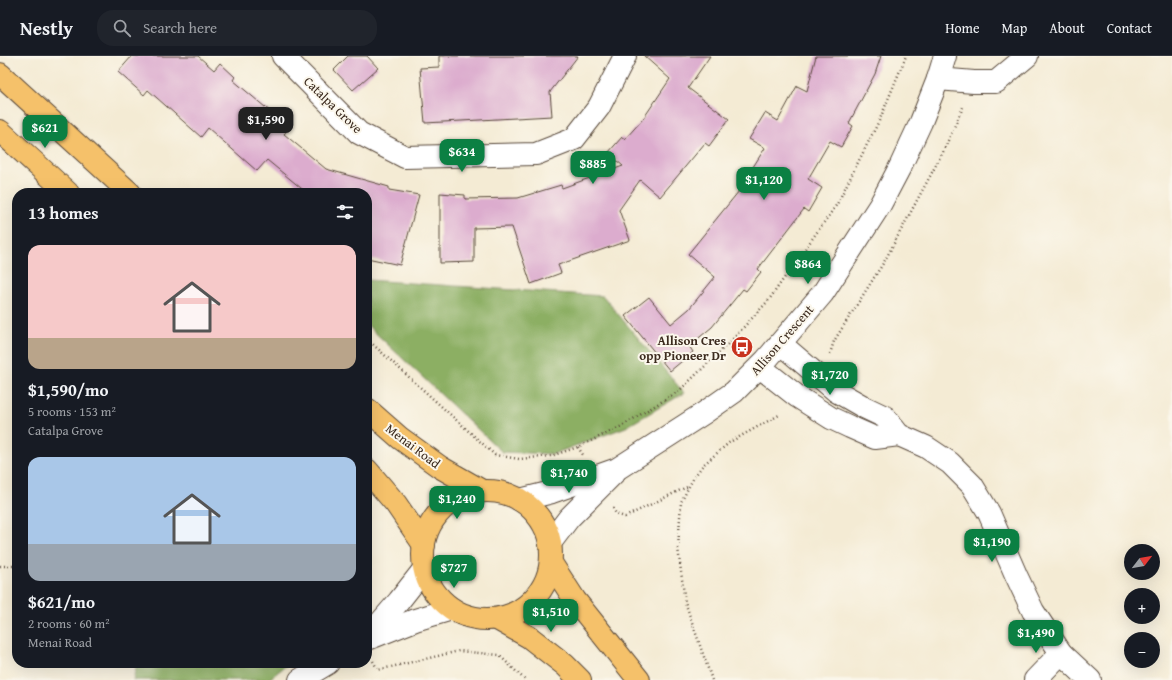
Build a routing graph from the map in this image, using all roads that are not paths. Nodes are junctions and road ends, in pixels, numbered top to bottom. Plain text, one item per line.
1 (283, 56) edge
2 (625, 56) edge
3 (945, 56) edge
4 (1027, 56) edge
5 (0, 74) edge
6 (938, 79) junction
7 (0, 131) edge
8 (63, 188) edge
9 (125, 188) edge
10 (780, 344) junction
11 (760, 367) junction
12 (372, 413) edge
13 (899, 434) junction
14 (617, 469) junction
15 (372, 476) edge
16 (482, 491) junction
17 (520, 500) junction
18 (424, 545) junction
19 (551, 553) junction
20 (425, 568) junction
21 (452, 609) junction
22 (497, 619) junction
23 (372, 639) edge
24 (372, 643) edge
25 (1061, 653) junction
26 (320, 668) edge
27 (300, 680) edge
28 (580, 680) edge
29 (639, 680) edge
30 (1035, 680) edge
31 (1090, 680) edge

1 - 2 street, Catalpa Grove
3 - 6 street, Allison Crescent
4 - 6 street
5 - 9 main road
6 - 10 street, Allison Crescent
7 - 8 main road
10 - 11 street, Allison Crescent
10 - 13 street
11 - 13 street
11 - 14 street, Allison Crescent
12 - 16 main road, Menai Road
13 - 25 street
14 - 17 street
14 - 19 street
15 - 18 main road
16 - 17 main road
16 - 18 main road
17 - 19 main road
18 - 20 main road
19 - 22 main road
19 - 29 main road
20 - 21 main road
20 - 23 street
21 - 22 main road
21 - 24 street
22 - 28 main road
25 - 30 street
25 - 31 street
26 - 27 street

